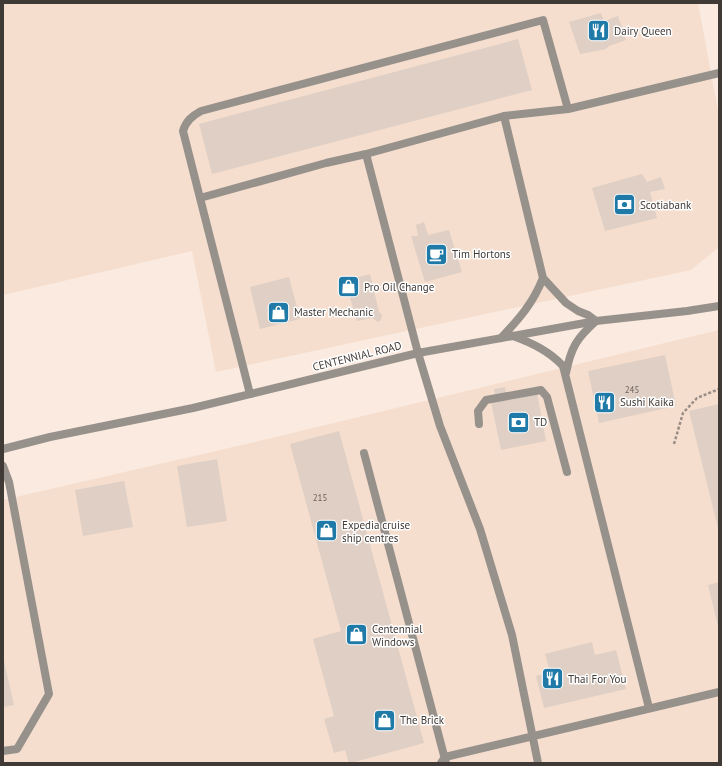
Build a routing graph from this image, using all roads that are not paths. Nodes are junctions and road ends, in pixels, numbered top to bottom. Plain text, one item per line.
1 (719, 73) edge
2 (568, 109) junction
3 (504, 116) junction
4 (366, 154) junction
5 (200, 198) junction
6 (543, 278) junction
7 (719, 306) edge
8 (596, 321) junction
9 (513, 336) junction
10 (501, 338) junction
11 (418, 353) junction
12 (565, 377) junction
13 (250, 394) junction
14 (479, 424) dead end
15 (3, 449) edge
16 (364, 453) dead end
17 (3, 466) edge
18 (567, 472) dead end
19 (719, 692) edge
20 (649, 708) junction
21 (533, 736) junction
22 (3, 751) edge
23 (444, 761) edge
24 (538, 763) edge

1 - 2 street
2 - 3 street
2 - 5 street
3 - 4 street
3 - 6 street
4 - 5 street
4 - 11 street
5 - 13 street
6 - 8 street
6 - 10 street
7 - 8 street, CENTENNIAL ROAD
8 - 9 street, CENTENNIAL ROAD
8 - 12 street
9 - 10 street, CENTENNIAL ROAD
9 - 12 street
10 - 11 street, CENTENNIAL ROAD
11 - 13 street, CENTENNIAL ROAD
11 - 21 street
12 - 20 street
13 - 15 street, CENTENNIAL ROAD
14 - 18 street
16 - 23 street
17 - 22 street
19 - 20 street
20 - 21 street
21 - 23 street
21 - 24 street

